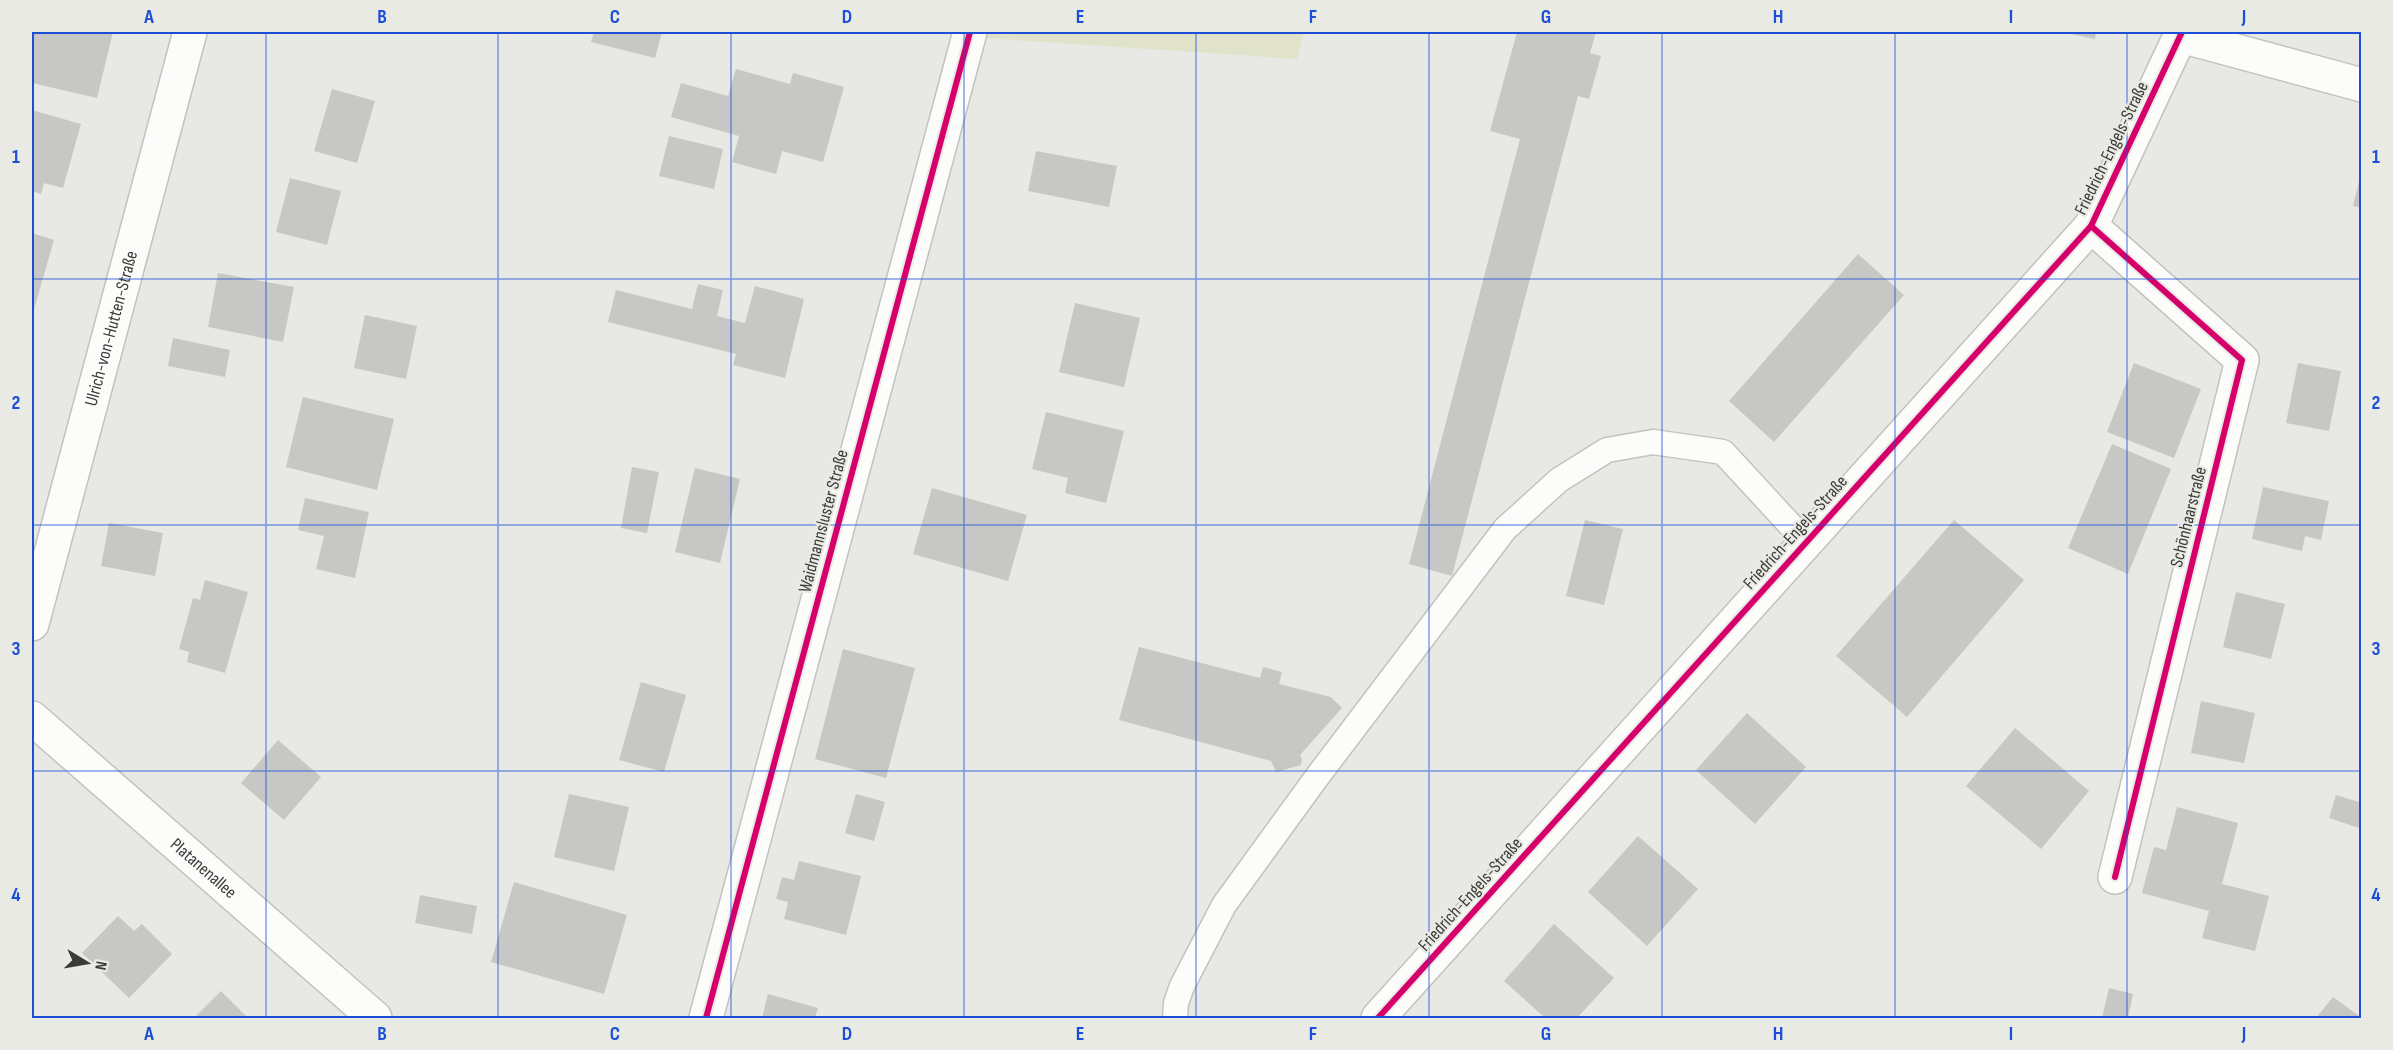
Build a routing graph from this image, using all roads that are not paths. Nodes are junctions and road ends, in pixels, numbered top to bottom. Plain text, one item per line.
1 (190, 32) edge
2 (970, 32) edge
3 (2182, 34) edge
4 (2361, 85) edge
5 (2091, 226) junction
6 (1806, 542) junction
7 (32, 624) edge
8 (32, 718) edge
9 (2115, 877) dead end
10 (375, 1018) edge
11 (706, 1018) edge
12 (1175, 1018) edge
13 (1378, 1018) edge

1 - 7 street, Ulrich-von-Hutten-Straße
2 - 11 street, Waidmannsluster Straße
3 - 4 street
3 - 5 street, Friedrich-Engels-Straße
5 - 6 street, Friedrich-Engels-Straße
5 - 9 street, Schönhaarstraße
6 - 12 lane
6 - 13 street, Friedrich-Engels-Straße
8 - 10 street, Platanenallee

